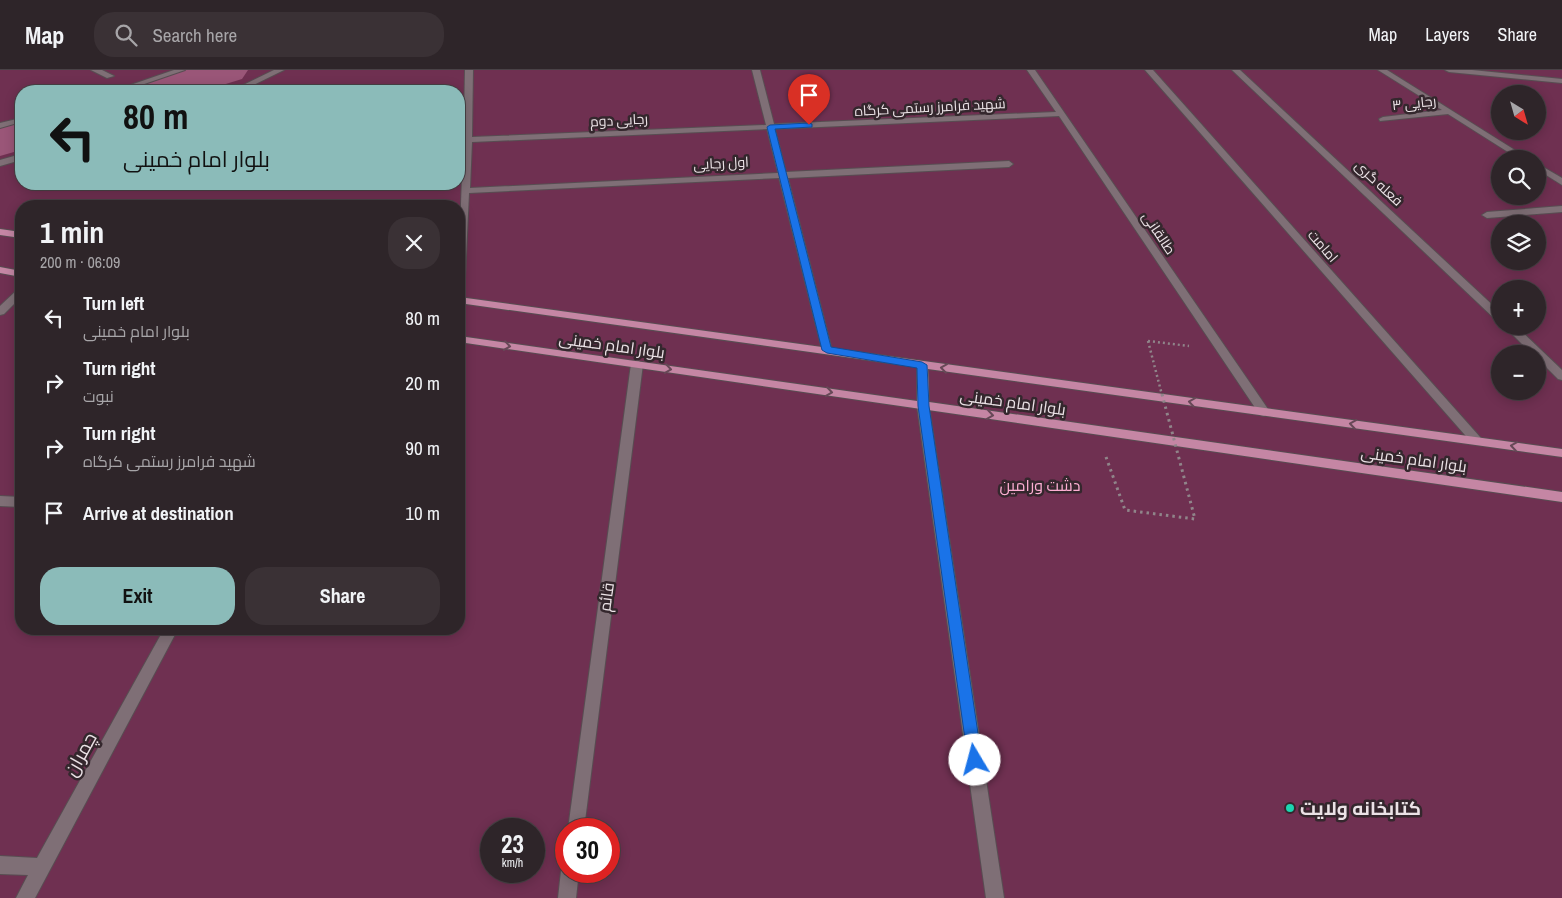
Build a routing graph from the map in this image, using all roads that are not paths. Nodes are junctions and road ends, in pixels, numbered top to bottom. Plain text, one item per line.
1 (95, 70) edge
2 (181, 70) edge
3 (280, 70) edge
4 (469, 70) edge
5 (756, 70) edge
6 (1030, 70) edge
7 (1149, 70) edge
8 (1236, 70) edge
9 (1382, 70) edge
10 (1449, 70) edge
11 (110, 76) dead end
12 (1562, 81) edge
13 (135, 85) edge
14 (248, 85) edge
15 (465, 105) edge
16 (1449, 112) junction
17 (1061, 114) junction
18 (1383, 119) dead end
19 (15, 122) edge
20 (0, 126) edge
21 (770, 127) junction
22 (465, 129) edge
23 (468, 140) junction
24 (1510, 150) edge
25 (15, 159) edge
26 (0, 163) edge
27 (1009, 164) dead end
28 (1546, 172) edge
29 (782, 174) junction
30 (1562, 182) edge
31 (465, 191) junction
32 (465, 200) edge
33 (1562, 209) edge
34 (1487, 215) dead end
35 (0, 232) edge
36 (15, 234) edge
37 (0, 270) edge
38 (15, 273) edge
39 (15, 298) edge
40 (465, 301) edge
41 (1491, 310) edge
42 (0, 312) edge
43 (1519, 335) edge
44 (465, 340) edge
45 (827, 350) junction
46 (637, 364) junction
47 (922, 365) junction
48 (1562, 376) edge
49 (923, 406) junction
50 (1264, 412) junction
51 (1476, 440) junction
52 (1562, 453) edge
53 (1562, 497) edge
54 (0, 501) edge
55 (15, 502) edge
56 (168, 635) edge
57 (577, 818) edge
58 (0, 865) edge
59 (41, 867) junction
60 (569, 883) edge
61 (25, 898) edge
62 (567, 898) edge
63 (995, 898) edge

1 - 11 street
2 - 13 street
3 - 14 street
4 - 15 street
5 - 21 street
6 - 17 street, طالقانی
7 - 51 street, امامت
8 - 41 street, فعله گری
9 - 16 street
10 - 12 street
16 - 18 street, رجایی ۳
16 - 24 street
17 - 21 street, شهید فرامرز رستمی کرگاه
17 - 50 street, طالقانی
19 - 20 street
21 - 23 street, رجایی دوم
21 - 29 street
22 - 23 street
23 - 31 street
25 - 26 street
27 - 29 street, اول رجایی
28 - 30 street
29 - 31 street, اول رجایی
29 - 45 street
31 - 32 street
33 - 34 street
35 - 36 main road
37 - 38 main road
39 - 42 street
40 - 45 main road, بلوار امام خمینی
43 - 48 street
44 -> 46 main road, بلوار امام خمینی
45 - 47 main road, بلوار امام خمینی
46 -> 49 main road, بلوار امام خمینی
46 - 57 street, قائم
47 - 49 main road
50 -> 47 main road, بلوار امام خمینی
49 -> 53 main road, بلوار امام خمینی
49 - 63 street
51 -> 50 main road, بلوار امام خمینی
52 -> 51 main road, بلوار امام خمینی
54 - 55 street
56 - 59 street, چمران
58 - 59 street
59 - 61 street, چمران
60 - 62 street

